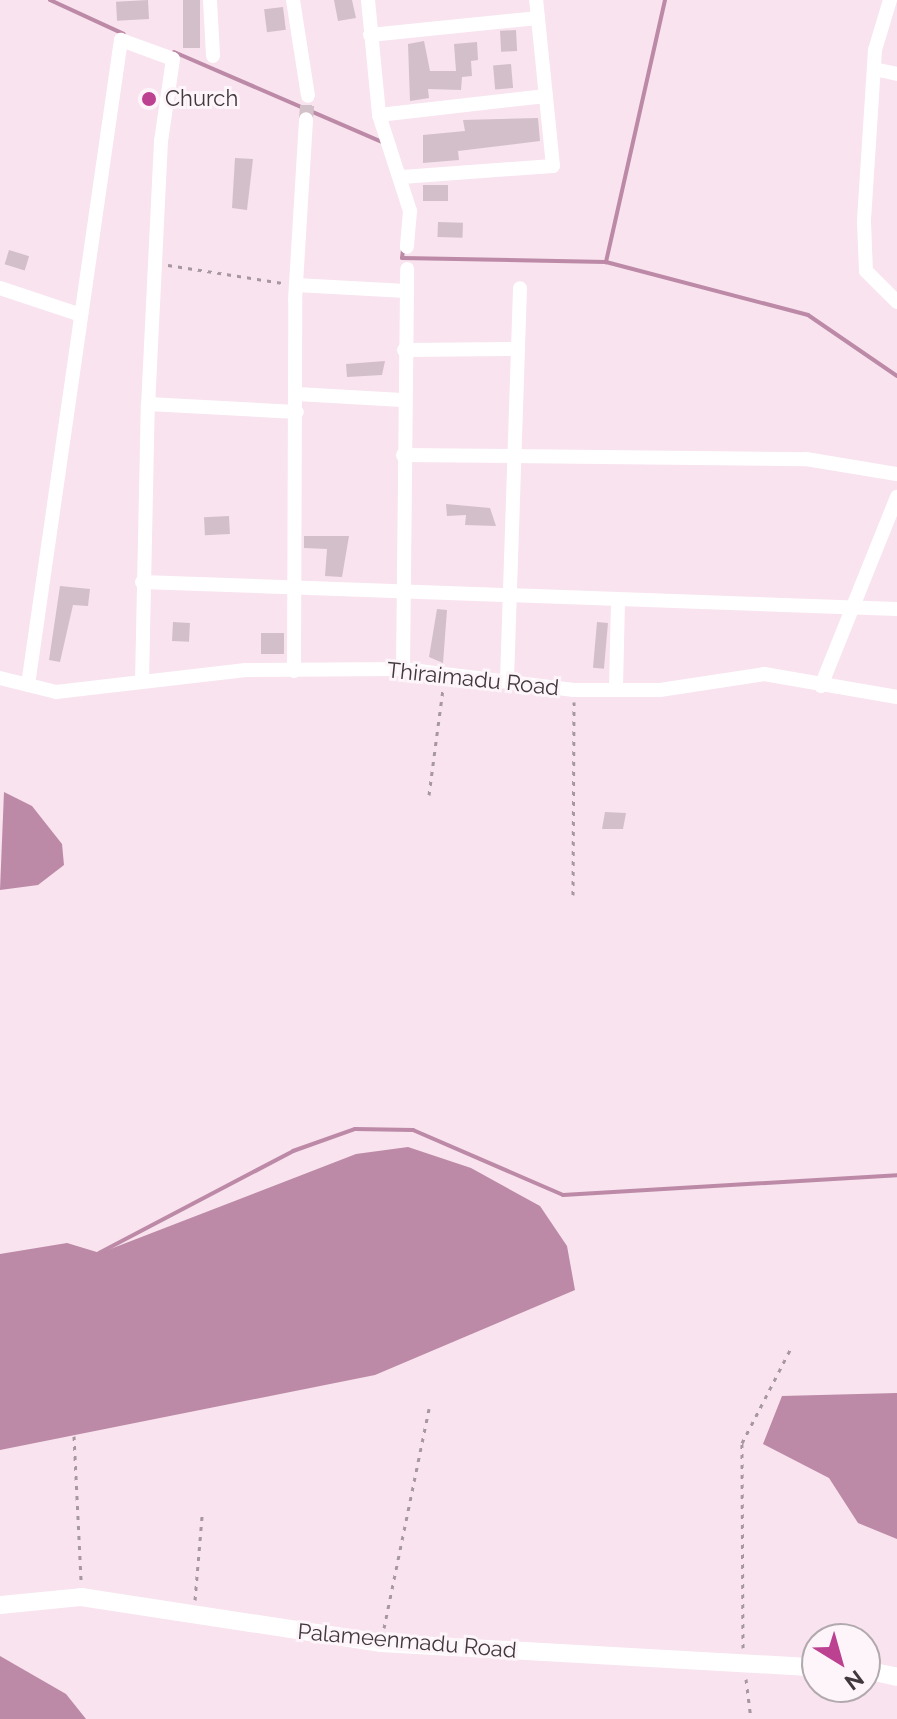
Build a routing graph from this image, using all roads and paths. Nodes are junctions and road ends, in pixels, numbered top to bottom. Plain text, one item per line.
1 (210, 0) edge
2 (293, 0) edge
3 (368, 0) edge
4 (536, 0) edge
5 (890, 0) edge
6 (538, 18) junction
7 (370, 35) junction
8 (213, 56) dead end
9 (874, 69) junction
10 (897, 74) edge
11 (308, 96) tunnel mouth
12 (546, 96) junction
13 (379, 115) junction
14 (306, 119) tunnel mouth
15 (402, 177) junction
16 (407, 247) dead end
17 (153, 262) junction
18 (407, 269) dead end
19 (296, 285) junction
20 (0, 288) edge
21 (520, 288) dead end
22 (406, 291) junction
23 (897, 302) edge
24 (81, 315) junction
25 (517, 349) junction
26 (404, 350) junction
27 (297, 394) junction
28 (402, 400) junction
29 (148, 404) junction
30 (297, 412) junction
31 (512, 454) junction
32 (403, 455) junction
33 (897, 474) edge
34 (897, 497) edge
35 (142, 582) junction
36 (296, 584) junction
37 (403, 588) junction
38 (511, 594) junction
39 (618, 602) junction
40 (852, 608) junction
41 (897, 609) edge
42 (403, 669) junction
43 (294, 671) junction
44 (445, 675) junction
45 (0, 678) edge
46 (507, 680) junction
47 (142, 682) junction
48 (28, 685) junction
49 (821, 686) junction
50 (616, 689) junction
51 (574, 690) junction
52 (897, 697) edge
53 (429, 795) dead end
54 (573, 895) dead end
55 (791, 1348) dead end
56 (429, 1409) dead end
57 (74, 1436) dead end
58 (202, 1516) dead end
59 (81, 1597) junction
60 (0, 1605) edge
61 (194, 1612) junction
62 (381, 1643) junction
63 (744, 1663) junction
64 (801, 1666) edge
65 (751, 1719) edge

1 - 8 street
2 - 11 street
3 - 7 street
4 - 6 street
5 - 9 street
6 - 7 street
6 - 12 street
7 - 13 street
9 - 10 street
9 - 23 street
12 - 13 street
12 - 15 street
13 - 15 street
14 - 19 street
15 - 16 street
17 - 19 path
17 - 24 street
17 - 29 street
18 - 22 street
19 - 22 street
19 - 27 street
20 - 24 street
21 - 25 street
22 - 26 street
24 - 48 street
25 - 26 street
25 - 31 street
26 - 28 street
27 - 28 street
27 - 30 street
28 - 32 street
29 - 30 street
29 - 35 street
30 - 36 street
31 - 32 street
31 - 33 street
31 - 38 street
32 - 37 street
34 - 40 street
35 - 36 street
35 - 47 street
36 - 37 street
36 - 43 street
37 - 38 street
37 - 42 street
38 - 39 street
38 - 46 street
39 - 40 street
39 - 50 street
40 - 41 street
40 - 49 street
42 - 43 street, Thiraimadu Road
42 - 44 street, Thiraimadu Road
43 - 47 street, Thiraimadu Road
44 - 46 street, Thiraimadu Road
44 - 53 path
45 - 48 street, Thiraimadu Road
46 - 51 street, Thiraimadu Road
47 - 48 street, Thiraimadu Road
49 - 50 street, Thiraimadu Road
49 - 52 street, Thiraimadu Road
50 - 51 street, Thiraimadu Road
51 - 54 path
55 - 63 path
56 - 62 path
57 - 59 path
58 - 61 path
59 - 60 street, Palameenmadu Road
59 - 61 street, Palameenmadu Road
61 - 62 street, Palameenmadu Road
62 - 63 street, Palameenmadu Road
63 - 64 street, Palameenmadu Road
63 - 65 path

